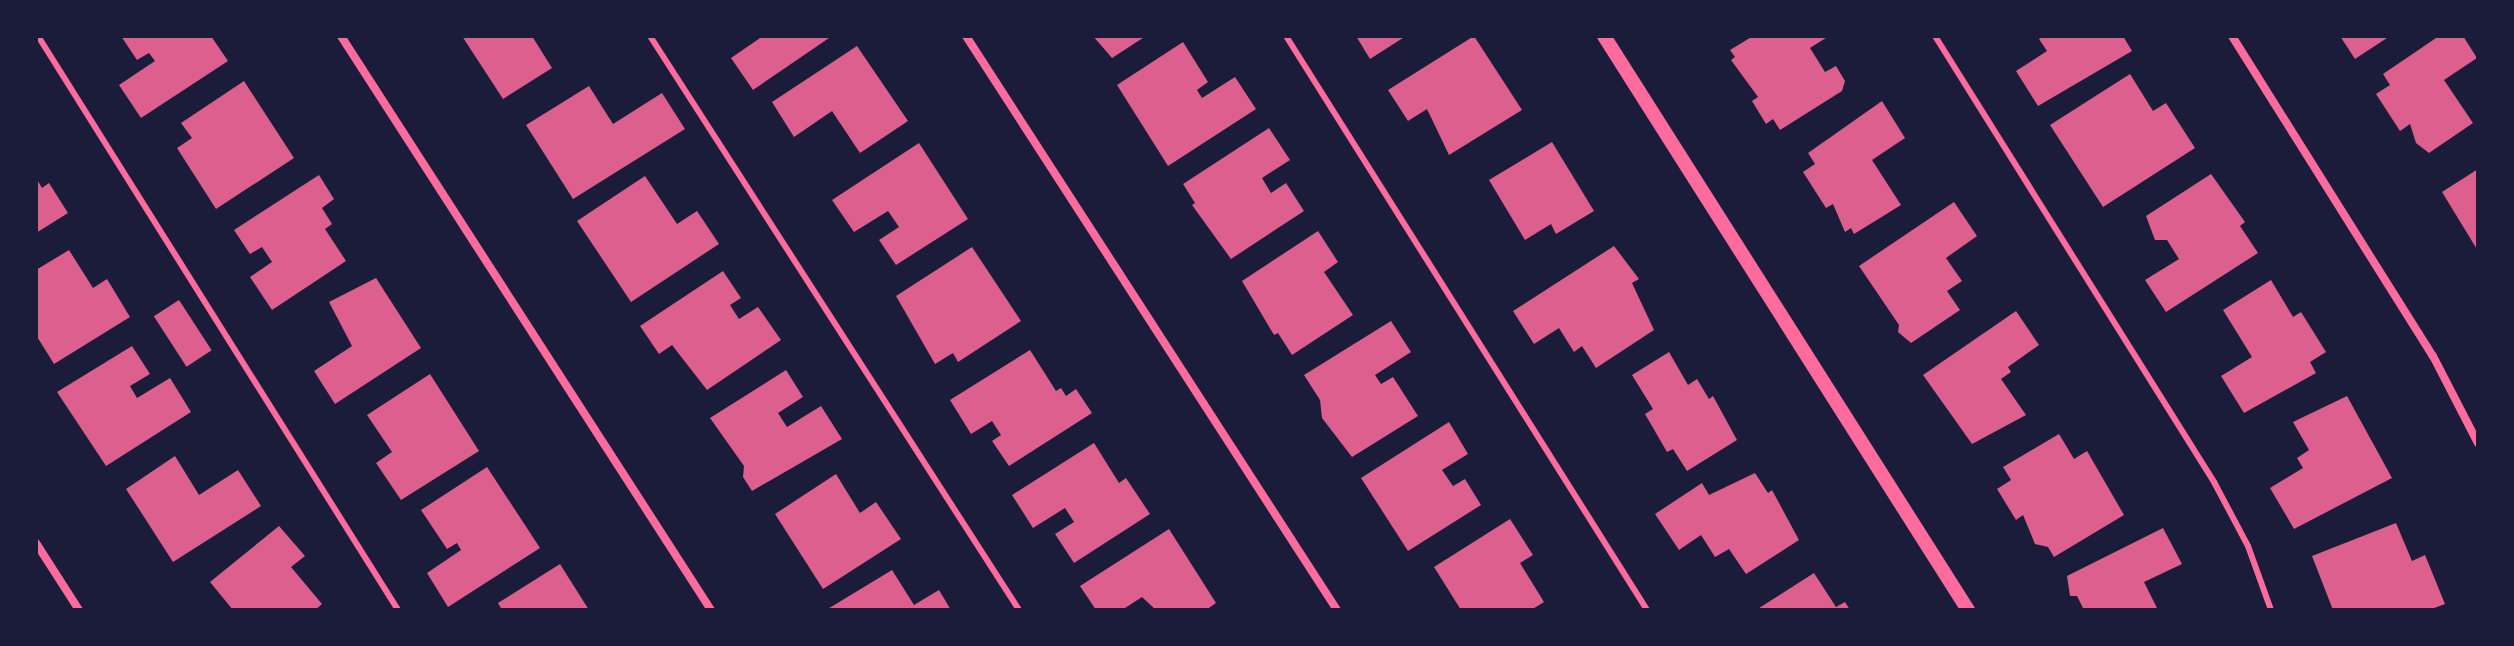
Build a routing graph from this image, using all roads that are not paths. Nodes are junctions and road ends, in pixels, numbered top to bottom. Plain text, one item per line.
1 (38, 36) edge
2 (341, 36) edge
3 (650, 36) edge
4 (966, 36) edge
5 (1286, 36) edge
6 (1604, 36) edge
7 (1935, 36) edge
8 (2232, 36) edge
9 (2478, 443) edge
10 (36, 543) edge
11 (79, 610) edge
12 (398, 610) edge
13 (711, 610) edge
14 (1019, 610) edge
15 (1337, 610) edge
16 (1647, 610) edge
17 (1968, 610) edge
18 (2271, 610) edge

1 - 12 lane
2 - 13 street
3 - 14 lane
4 - 15 street
5 - 16 lane
6 - 17 street
7 - 18 lane
8 - 9 street
10 - 11 street

